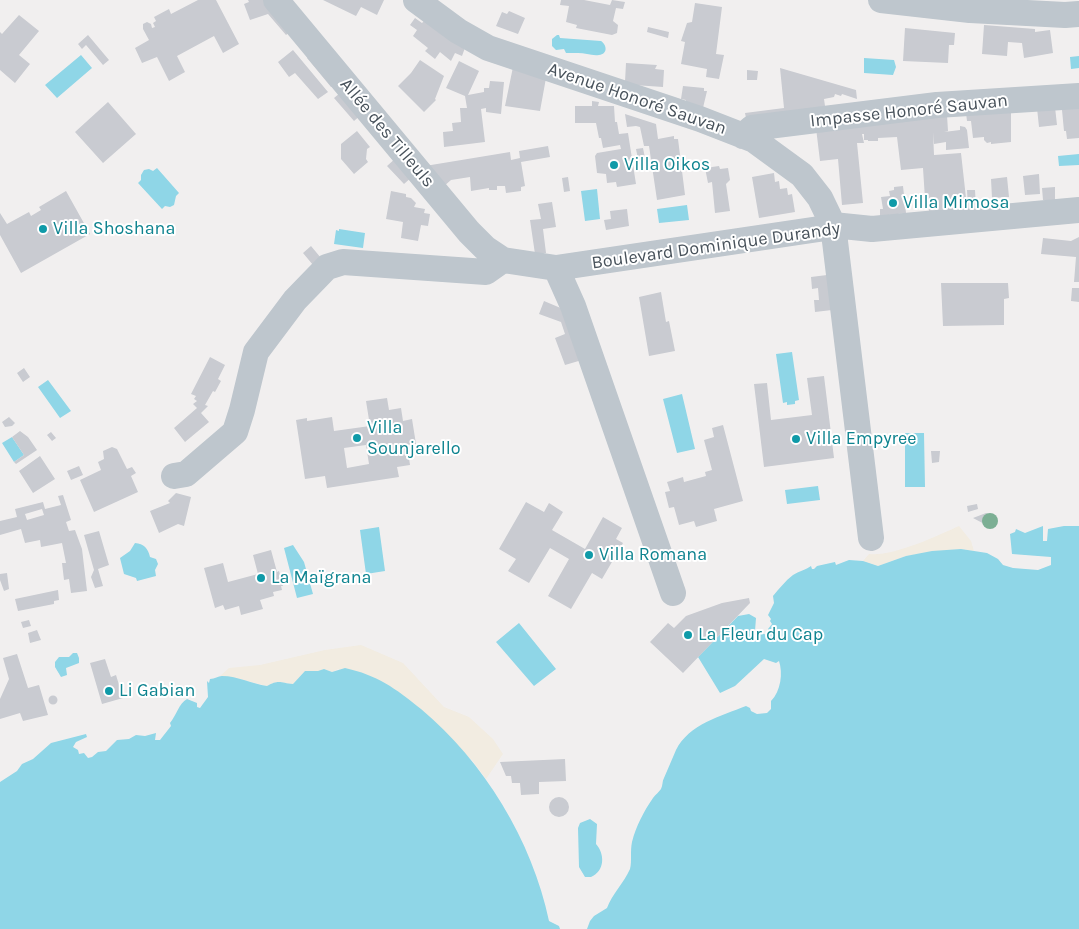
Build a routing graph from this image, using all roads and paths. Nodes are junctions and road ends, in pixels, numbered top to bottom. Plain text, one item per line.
1 (276, 0) edge
2 (416, 0) edge
3 (881, 0) edge
4 (1079, 14) edge
5 (1079, 96) edge
6 (743, 136) junction
7 (1079, 210) edge
8 (834, 225) junction
9 (503, 260) junction
10 (556, 268) junction
11 (174, 476) dead end
12 (870, 538) dead end
13 (673, 593) dead end

1 - 9 street, Allée des Tilleuls
2 - 6 street, Avenue Honoré Sauvan
3 - 4 street
5 - 6 street, Impasse Honoré Sauvan
6 - 8 street, Avenue Honoré Sauvan
7 - 8 street, Boulevard Dominique Durandy
8 - 10 street, Boulevard Dominique Durandy
8 - 12 street
9 - 10 street, Boulevard Dominique Durandy
9 - 11 street
10 - 13 street

